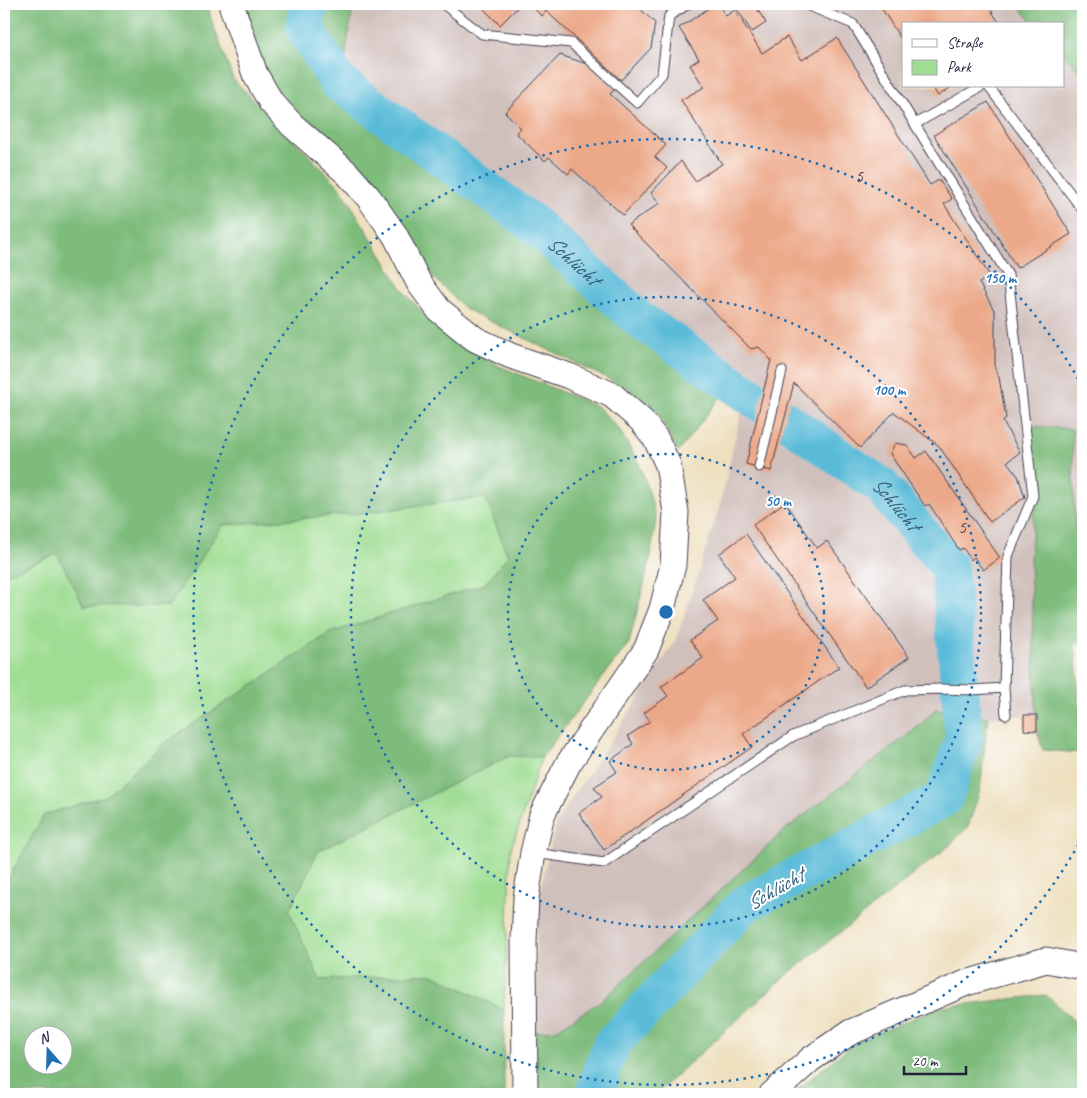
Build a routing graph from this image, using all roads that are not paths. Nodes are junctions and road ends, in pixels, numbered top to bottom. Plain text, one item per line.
1 (231, 4) edge
2 (442, 4) edge
3 (688, 4) edge
4 (804, 4) edge
5 (978, 88) edge
6 (990, 88) edge
7 (915, 124) junction
8 (1083, 210) edge
9 (782, 371) dead end
10 (759, 468) dead end
11 (1004, 688) junction
12 (1006, 716) dead end
13 (533, 853) junction
14 (1083, 967) edge
15 (525, 1094) edge
16 (772, 1094) edge

1 - 13 main road
2 - 3 lane
4 - 7 lane
5 - 7 lane
6 - 8 lane
7 - 11 lane
9 - 10 lane
11 - 12 lane
11 - 13 lane
13 - 15 main road
14 - 16 main road

